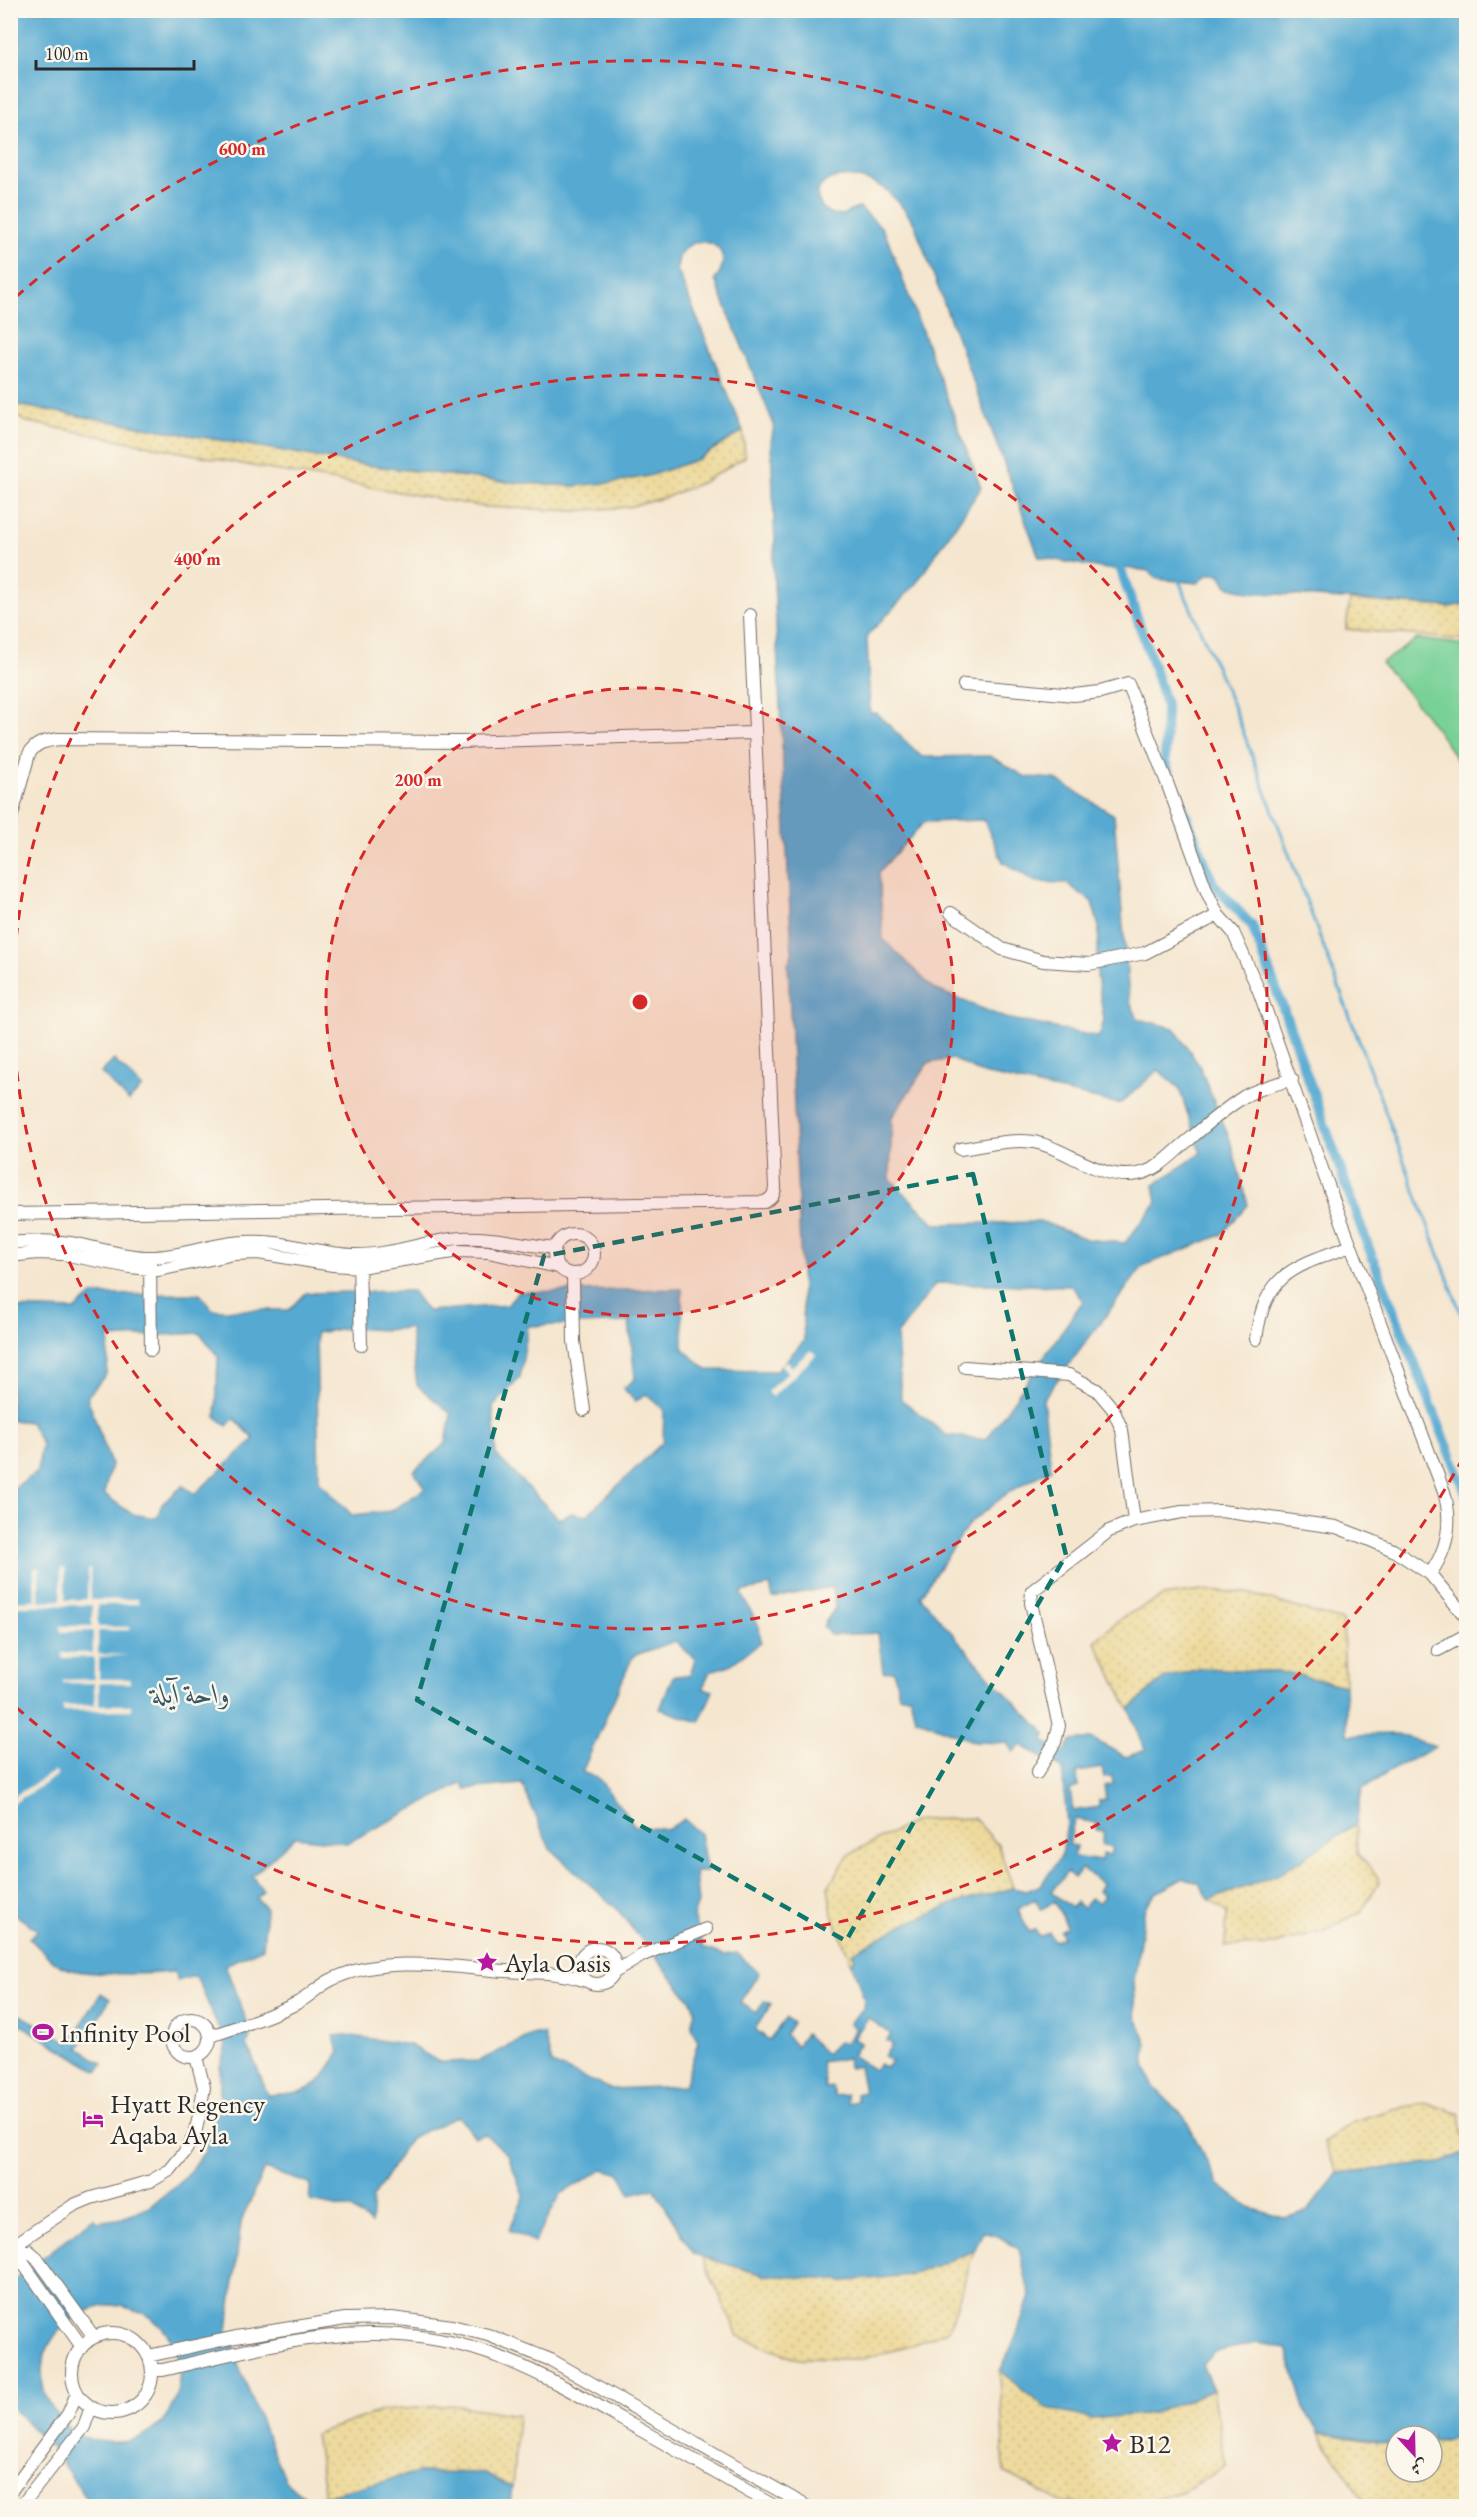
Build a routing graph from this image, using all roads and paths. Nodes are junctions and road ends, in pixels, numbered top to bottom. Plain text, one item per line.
1 (750, 615) dead end
2 (964, 685) dead end
3 (754, 733) junction
4 (10, 822) edge
5 (951, 914) dead end
6 (1218, 915) junction
7 (1292, 1079) junction
8 (960, 1149) dead end
9 (10, 1214) edge
10 (10, 1243) edge
11 (1351, 1246) junction
12 (555, 1248) junction
13 (10, 1256) edge
14 (150, 1263) junction
15 (360, 1266) junction
16 (558, 1267) junction
17 (574, 1281) junction
18 (1256, 1339) dead end
19 (361, 1345) dead end
20 (151, 1350) dead end
21 (965, 1367) dead end
22 (584, 1410) dead end
23 (1134, 1521) junction
24 (1430, 1574) junction
25 (1467, 1617) edge
26 (1467, 1635) edge
27 (1438, 1650) dead end
28 (1037, 1773) dead end
29 (706, 1929) dead end
30 (584, 1954) junction
31 (611, 1955) junction
32 (641, 1956) junction
33 (551, 1972) junction
34 (613, 1973) junction
35 (586, 1981) junction
36 (211, 2034) junction
37 (196, 2057) junction
38 (21, 2250) junction
39 (91, 2333) junction
40 (79, 2343) junction
41 (152, 2355) junction
42 (157, 2370) junction
43 (77, 2393) junction
44 (91, 2407) junction
45 (38, 2454) junction
46 (53, 2468) junction
47 (10, 2492) edge
48 (21, 2506) edge
49 (774, 2506) edge
50 (806, 2506) edge

1 - 3 street
2 - 6 street
3 - 4 street
3 - 9 street
5 - 6 street
6 - 7 street
7 - 8 street
7 - 11 street
10 - 14 street
11 - 18 street
11 - 24 street
12 - 15 street
12 - 16 street
12 - 17 street
13 - 14 street
14 - 15 street
14 - 20 street
15 - 16 street
15 - 19 street
16 - 17 street
17 - 22 street
21 - 23 street
23 - 24 street
23 - 28 street
24 - 25 street
26 - 27 street
29 - 32 street
30 - 31 street
30 - 33 street
30 - 35 street
31 - 32 street
31 - 34 street
32 - 34 street
33 - 35 street
33 - 36 street
34 - 35 street
36 - 37 street
36 - 37 street
37 - 38 street
38 - 39 street
38 - 40 street
39 - 40 street
39 - 41 street
40 - 43 street
41 - 42 street
41 - 50 street
42 - 44 street
42 - 49 street
43 - 44 street
43 - 45 street
44 - 46 street
45 - 46 street
45 - 47 street
46 - 48 street

